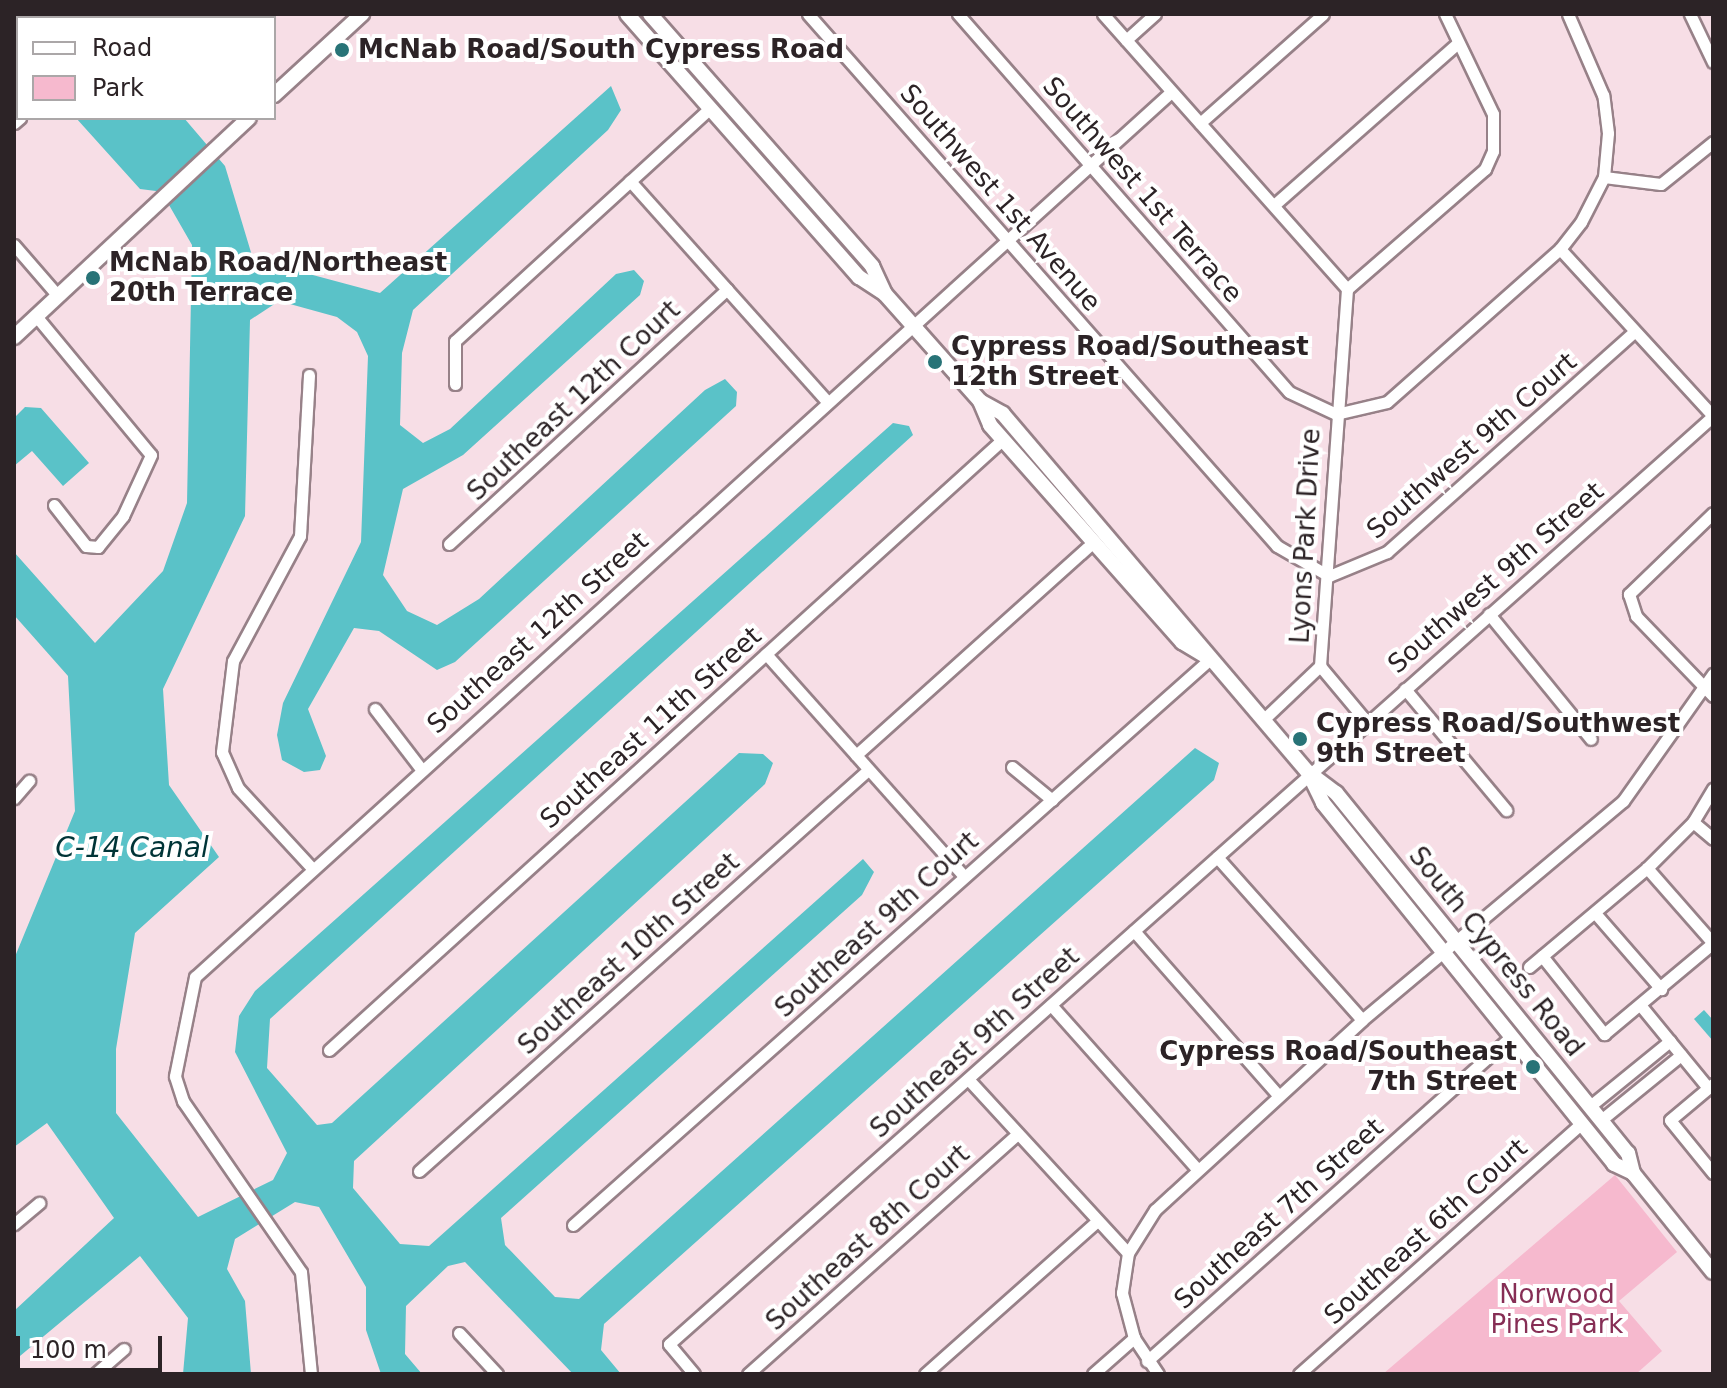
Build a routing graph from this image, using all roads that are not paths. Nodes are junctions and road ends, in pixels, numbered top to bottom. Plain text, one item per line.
1 (362, 14) edge
2 (627, 14) edge
3 (650, 14) edge
4 (808, 14) edge
5 (958, 14) edge
6 (1103, 14) edge
7 (1155, 14) edge
8 (1323, 14) edge
9 (1445, 14) edge
10 (1568, 14) edge
11 (1690, 14) edge
12 (1126, 40) junction
13 (1458, 43) junction
14 (1713, 62) edge
15 (1171, 92) junction
16 (276, 93) edge
17 (710, 108) junction
18 (239, 121) edge
19 (1200, 123) junction
20 (1713, 142) edge
21 (1090, 163) junction
22 (1604, 177) junction
23 (630, 181) junction
24 (1274, 205) junction
25 (1006, 237) junction
26 (14, 245) edge
27 (1560, 249) junction
28 (727, 289) junction
29 (1347, 289) junction
30 (885, 294) junction
31 (58, 296) junction
32 (36, 316) junction
33 (912, 323) junction
34 (1634, 332) junction
35 (14, 337) edge
36 (309, 375) dead end
37 (455, 384) dead end
38 (827, 401) junction
39 (980, 401) junction
40 (1336, 414) junction
41 (1713, 416) edge
42 (1003, 439) junction
43 (54, 505) dead end
44 (1713, 513) edge
45 (1093, 542) junction
46 (449, 544) dead end
47 (1329, 576) junction
48 (1489, 614) junction
49 (766, 654) junction
50 (1210, 659) junction
51 (1320, 666) junction
52 (1713, 674) edge
53 (1405, 689) junction
54 (1701, 689) junction
55 (1713, 696) edge
56 (375, 709) dead end
57 (1263, 720) junction
58 (1366, 721) junction
59 (1591, 739) dead end
60 (856, 755) junction
61 (1012, 767) dead end
62 (421, 769) junction
63 (868, 770) junction
64 (1308, 772) junction
65 (29, 781) dead end
66 (1713, 789) edge
67 (14, 798) edge
68 (1052, 800) junction
69 (1506, 810) dead end
70 (1693, 822) junction
71 (1713, 839) edge
72 (1217, 857) junction
73 (311, 867) junction
74 (1647, 868) junction
75 (964, 876) junction
76 (1595, 913) junction
77 (1134, 931) junction
78 (1458, 943) junction
79 (1713, 943) edge
80 (1444, 952) junction
81 (1542, 956) junction
82 (1529, 967) dead end
83 (1661, 989) junction
84 (1051, 1005) junction
85 (1641, 1006) junction
86 (1362, 1020) junction
87 (1511, 1037) junction
88 (1670, 1041) junction
89 (329, 1050) dead end
90 (1681, 1055) junction
91 (968, 1079) junction
92 (1710, 1086) edge
93 (1278, 1095) junction
94 (1590, 1106) junction
95 (1601, 1120) junction
96 (1582, 1123) junction
97 (1017, 1134) junction
98 (1197, 1169) junction
99 (419, 1171) dead end
100 (1633, 1173) junction
101 (1713, 1173) edge
102 (39, 1203) dead end
103 (1096, 1222) junction
104 (14, 1224) edge
105 (573, 1225) dead end
106 (1128, 1253) junction
107 (1713, 1272) edge
108 (459, 1333) dead end
109 (1134, 1338) junction
110 (124, 1349) dead end
111 (1147, 1361) junction
112 (1302, 1373) edge
113 (95, 1374) edge
114 (311, 1374) edge
115 (497, 1374) edge
116 (694, 1374) edge
117 (748, 1374) edge
118 (925, 1374) edge
119 (1093, 1374) edge
120 (1158, 1374) edge

1 - 16 street
2 - 17 street, South Cypress Road
3 - 30 street, South Cypress Road
4 - 25 street, Southwest 1st Avenue
5 - 21 street, Southwest 1st Terrace
6 - 12 street
7 - 12 street
8 - 19 street
9 - 13 street
10 - 22 street
11 - 14 street
12 - 15 street
13 - 24 street
13 - 29 street
15 - 19 street
15 - 21 street, Southeast 12th Street
17 - 23 street
17 - 30 street, South Cypress Road
18 - 31 street
19 - 24 street
20 - 22 street
21 - 25 street, Southeast 12th Street
21 - 40 street, Southwest 1st Terrace
22 - 27 street
23 - 28 street
23 - 37 street
24 - 29 street
25 - 33 street, Southeast 12th Street
25 - 47 street, Southwest 1st Avenue
26 - 31 street
27 - 34 street
27 - 40 street
28 - 38 street
28 - 46 street, Southeast 12th Court
29 - 40 street, Lyons Park Drive
30 - 33 street, South Cypress Road
31 - 32 street
32 - 35 street
32 - 43 street
33 - 38 street, Southeast 12th Street
33 - 39 street, South Cypress Road
34 - 41 street
34 - 47 street, Southwest 9th Court
36 - 73 street
38 - 62 street, Southeast 12th Street
39 - 42 street, South Cypress Road
39 - 50 street, South Cypress Road
40 - 47 street, Lyons Park Drive
41 - 48 street, Southwest 9th Street
42 - 45 street, South Cypress Road
42 - 49 street, Southeast 11th Street
44 - 54 street
45 - 50 street, South Cypress Road
45 - 60 street
47 - 51 street, Lyons Park Drive
48 - 53 street, Southwest 9th Street
48 - 59 street
49 - 60 street
49 - 89 street, Southeast 11th Street
50 - 57 street, South Cypress Road
50 - 68 street, Southeast 9th Court
51 - 57 street
51 - 58 street, Lyons Park Drive
52 - 54 street
53 - 58 street, Southwest 9th Street
53 - 69 street
54 - 55 street
54 - 78 street
56 - 62 street
57 - 64 street, South Cypress Road
58 - 64 street, Southwest 9th Street
60 - 63 street
61 - 68 street
62 - 73 street, Southeast 12th Street
63 - 75 street
63 - 99 street, Southeast 10th Street
64 - 72 street, Southeast 9th Street
64 - 78 street, South Cypress Road
64 - 80 street, South Cypress Road
65 - 67 street
66 - 70 street
68 - 75 street, Southeast 9th Court
70 - 71 street
70 - 74 street
72 - 77 street, Southeast 9th Street
72 - 86 street
73 - 114 street, Southeast 12th Street
74 - 76 street
74 - 79 street
75 - 105 street, Southeast 9th Court
76 - 81 street
76 - 83 street
77 - 84 street, Southeast 9th Street
77 - 93 street
78 - 80 street
78 - 94 street, South Cypress Road
79 - 83 street
80 - 86 street
80 - 87 street, South Cypress Road
81 - 82 street
81 - 85 street
83 - 85 street
84 - 91 street, Southeast 9th Street
84 - 98 street
85 - 88 street
86 - 93 street
87 - 96 street, South Cypress Road
87 - 111 street, Southeast 7th Street
88 - 90 street
88 - 94 street
90 - 92 street
90 - 95 street
91 - 97 street
91 - 116 street, Southeast 9th Street
92 - 101 street
93 - 98 street
94 - 95 street, South Cypress Road
95 - 100 street, South Cypress Road
96 - 100 street, South Cypress Road
96 - 112 street, Southeast 6th Court
97 - 103 street
97 - 117 street, Southeast 8th Court
98 - 106 street
100 - 107 street, South Cypress Road
102 - 104 street
103 - 106 street
103 - 118 street
106 - 109 street
108 - 115 street
109 - 111 street
109 - 119 street
110 - 113 street
111 - 120 street

